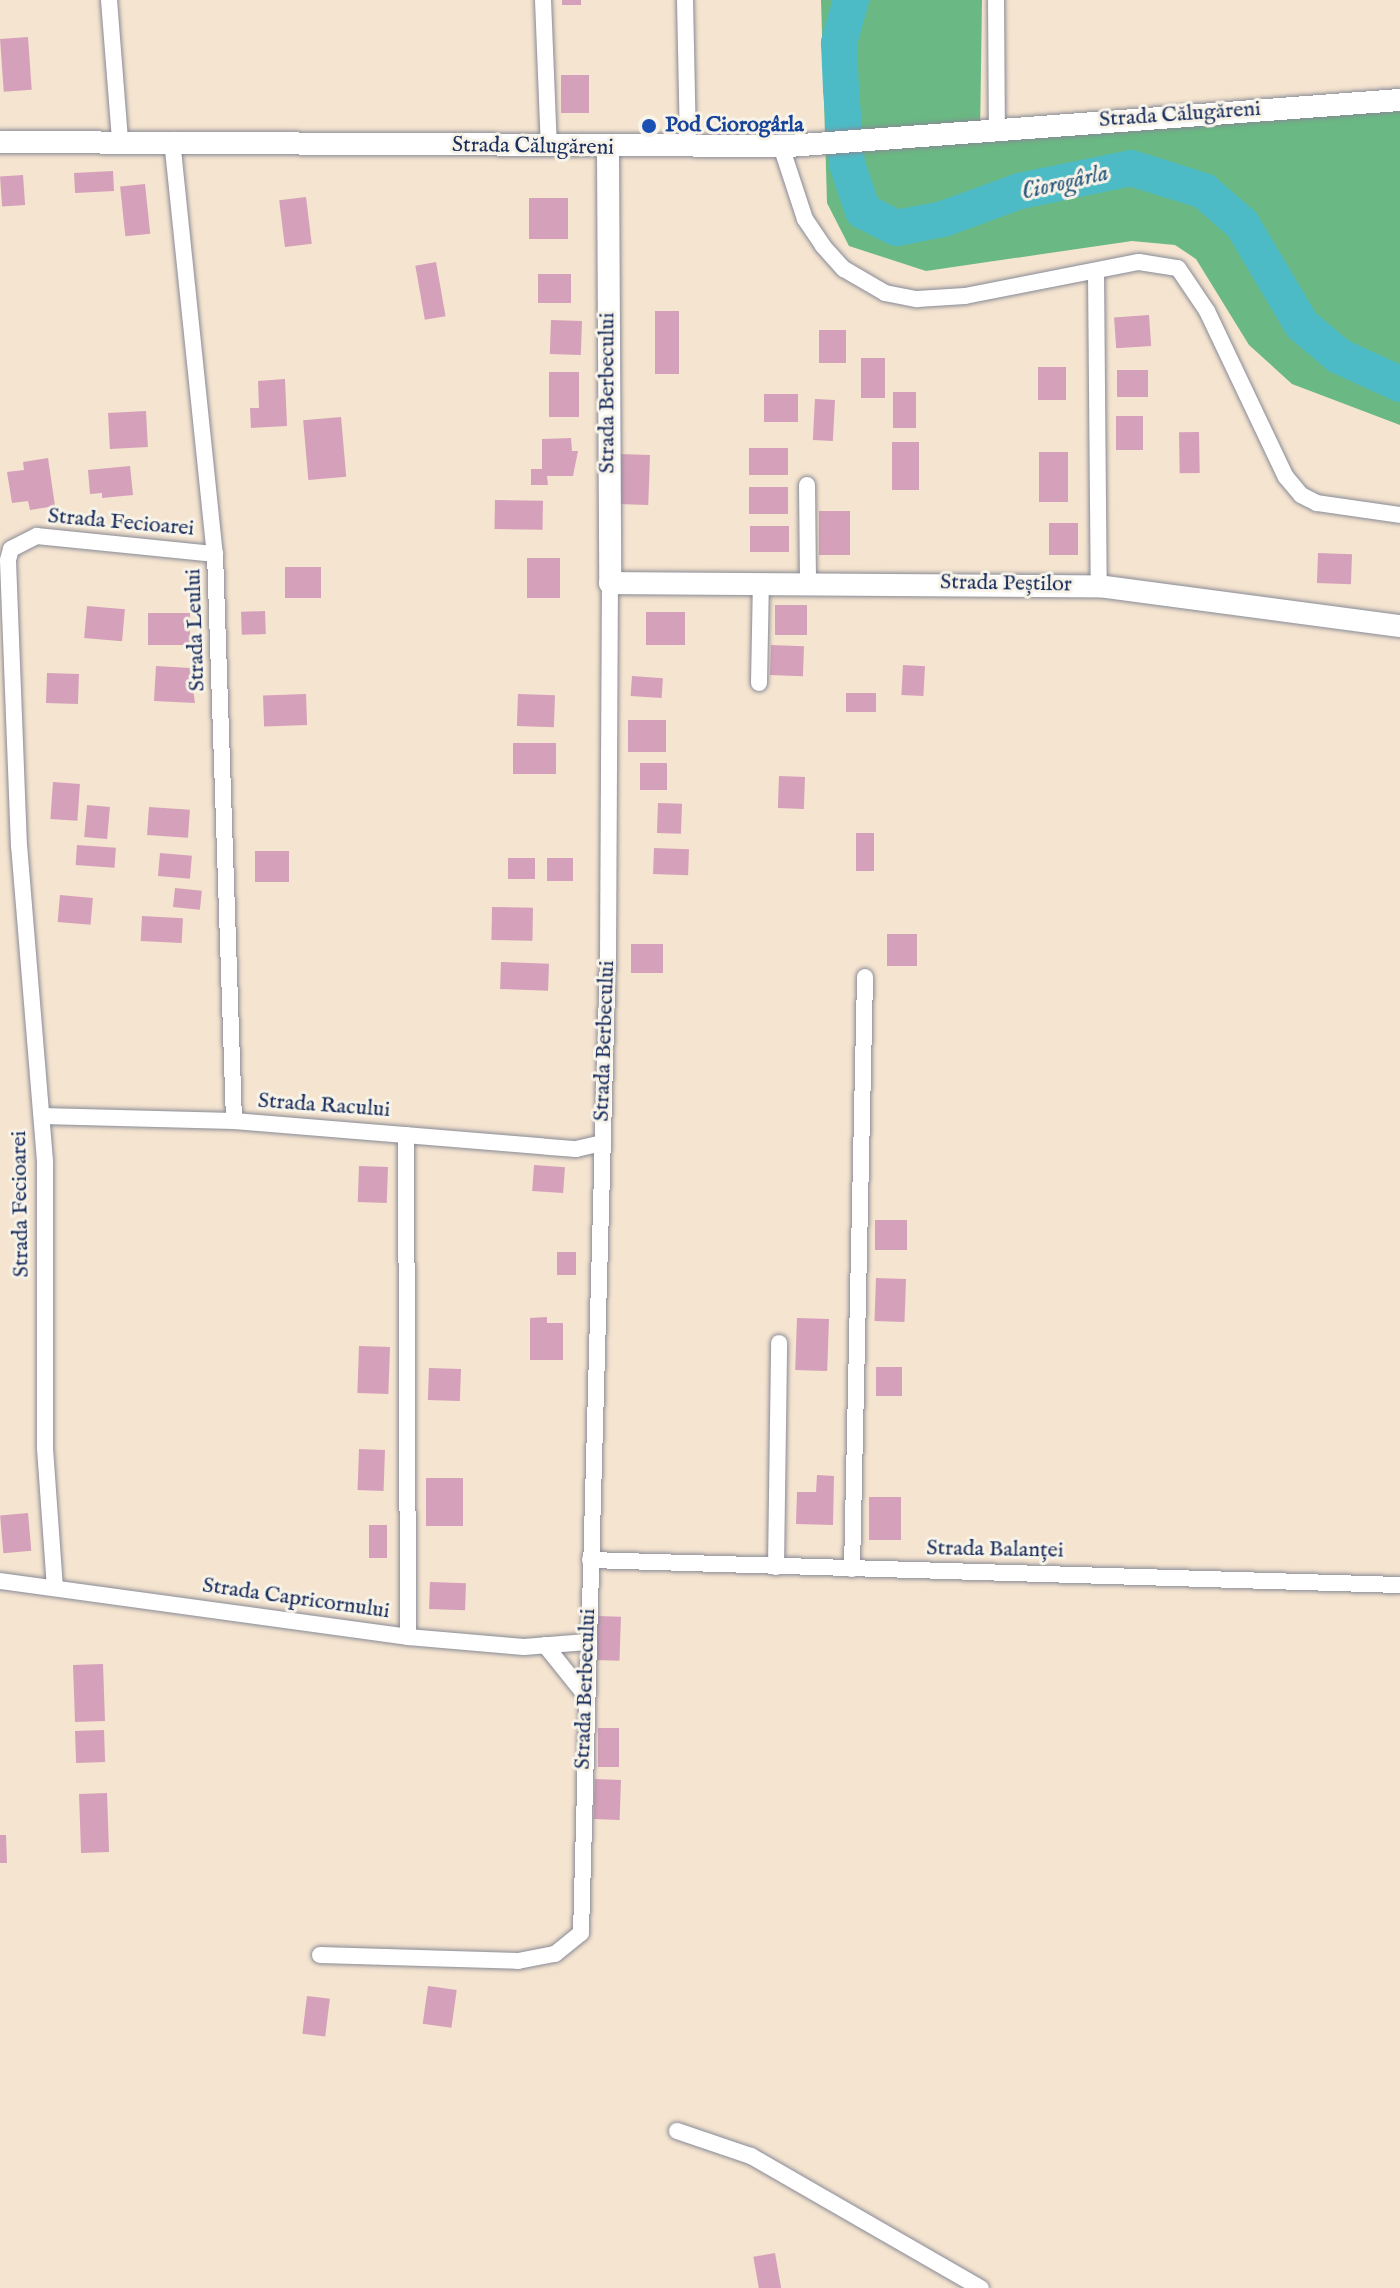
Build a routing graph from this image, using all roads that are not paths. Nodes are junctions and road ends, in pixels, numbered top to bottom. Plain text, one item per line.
1 (109, 0) edge
2 (543, 0) edge
3 (685, 0) edge
4 (996, 0) edge
5 (1400, 100) edge
6 (997, 128) junction
7 (120, 140) junction
8 (172, 140) junction
9 (0, 142) edge
10 (785, 146) junction
11 (549, 148) junction
12 (688, 148) junction
13 (608, 149) junction
14 (1096, 273) junction
15 (807, 485) dead end
16 (1400, 515) edge
17 (215, 554) junction
18 (610, 583) junction
19 (761, 583) junction
20 (808, 583) junction
21 (1099, 586) junction
22 (1400, 626) edge
23 (759, 683) dead end
24 (865, 977) dead end
25 (42, 1116) junction
26 (234, 1121) junction
27 (406, 1135) junction
28 (602, 1143) junction
29 (779, 1343) dead end
30 (590, 1560) junction
31 (776, 1567) junction
32 (852, 1569) junction
33 (0, 1581) edge
34 (1400, 1585) edge
35 (55, 1588) junction
36 (408, 1637) junction
37 (587, 1642) junction
38 (545, 1645) junction
39 (586, 1696) junction
40 (320, 1955) dead end
41 (677, 2131) dead end
42 (981, 2288) edge

1 - 7 street
2 - 11 street
3 - 12 street
4 - 6 street
5 - 6 street, Strada Călugăreni
6 - 10 street, Strada Călugăreni
7 - 8 street, Strada Călugăreni
7 - 9 street, Strada Călugăreni
8 - 11 street, Strada Călugăreni
8 - 17 street, Strada Leului
10 - 12 street, Strada Călugăreni
10 - 14 street
11 - 13 street, Strada Călugăreni
12 - 13 street, Strada Călugăreni
13 - 18 street, Strada Berbecului
14 - 16 street
14 - 21 street
15 - 20 street
17 - 25 street, Strada Fecioarei
17 - 26 street, Strada Leului
18 - 19 street, Strada Peștilor
18 - 28 street, Strada Berbecului
19 - 20 street, Strada Peștilor
19 - 23 street
20 - 21 street, Strada Peștilor
21 - 22 street, Strada Peștilor
24 - 32 street
25 - 26 street, Strada Racului
25 - 35 street, Strada Fecioarei
26 - 27 street, Strada Racului
27 - 28 street, Strada Racului
27 - 36 street
28 - 30 street, Strada Berbecului
29 - 31 street
30 - 31 street, Strada Balanței
30 - 37 street, Strada Berbecului
31 - 32 street, Strada Balanței
32 - 34 street, Strada Balanței
33 - 35 street, Strada Capricornului
35 - 36 street, Strada Capricornului
36 - 38 street, Strada Capricornului
37 - 38 street, Strada Capricornului
37 - 39 street, Strada Berbecului
38 - 39 street
39 - 40 street, Strada Berbecului
41 - 42 street

